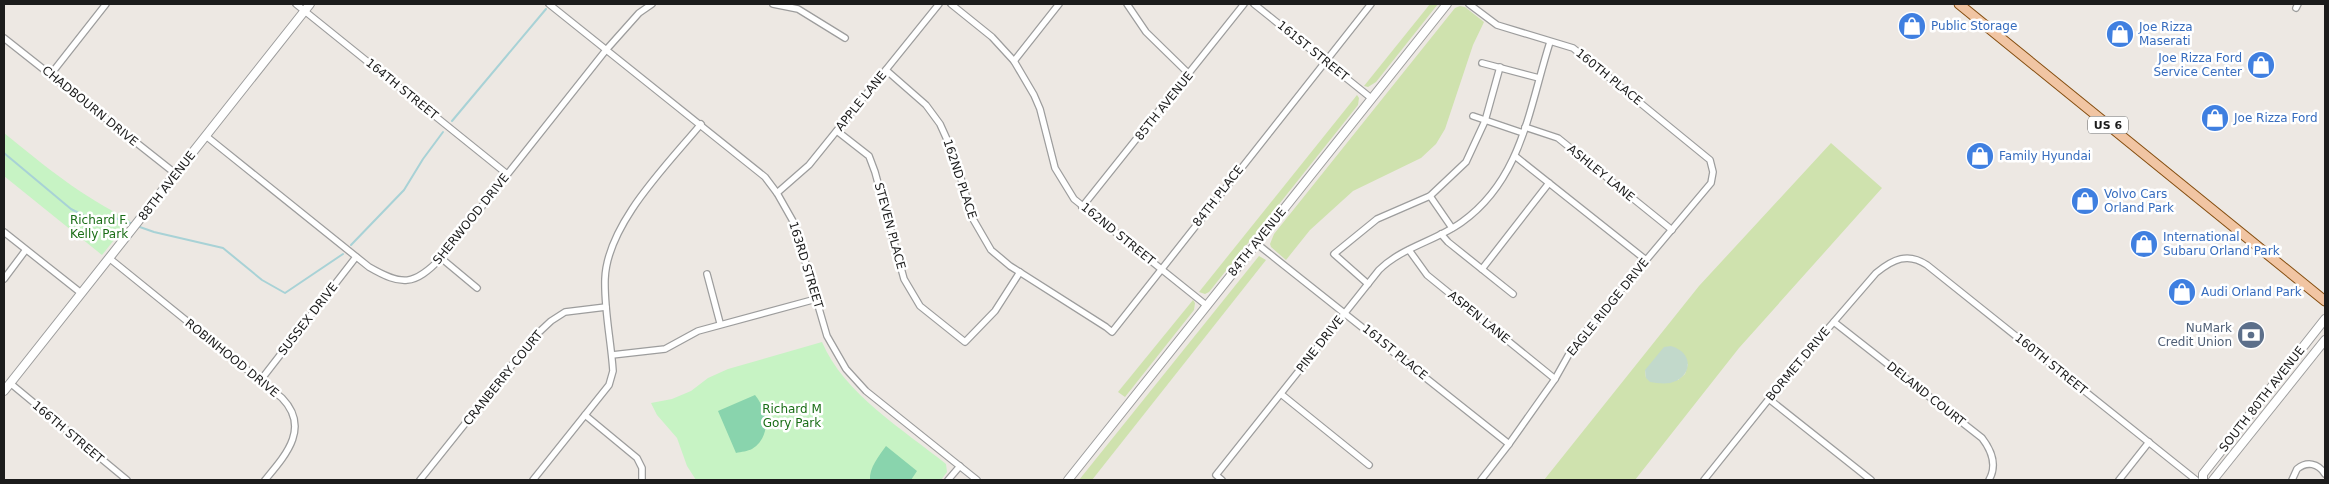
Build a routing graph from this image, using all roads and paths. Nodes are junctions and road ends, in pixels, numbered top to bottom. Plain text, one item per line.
1 (106, 4) edge
2 (296, 4) edge
3 (549, 4) edge
4 (652, 4) edge
5 (773, 4) edge
6 (939, 4) edge
7 (951, 4) edge
8 (1059, 4) edge
9 (1127, 4) edge
10 (1244, 4) edge
11 (1254, 4) edge
12 (1371, 4) edge
13 (1447, 4) edge
14 (1469, 4) edge
15 (1959, 4) edge
16 (307, 7) edge
17 (4, 38) edge
18 (845, 38) dead end
19 (1550, 42) junction
20 (606, 50) junction
21 (1014, 61) junction
22 (1326, 61) junction
23 (1482, 63) dead end
24 (1500, 68) junction
25 (886, 70) junction
26 (51, 74) junction
27 (1189, 74) junction
28 (1539, 78) junction
29 (1371, 98) junction
30 (1472, 116) dead end
31 (1485, 121) junction
32 (701, 124) junction
33 (1524, 130) junction
34 (837, 131) junction
35 (206, 136) junction
36 (1515, 156) junction
37 (1710, 160) joint
38 (176, 174) junction
39 (507, 174) junction
40 (1549, 183) junction
41 (777, 192) junction
42 (1430, 196) junction
43 (1082, 207) junction
44 (1452, 228) junction
45 (1672, 230) junction
46 (4, 232) edge
47 (1441, 234) junction
48 (1256, 243) junction
49 (25, 250) junction
50 (1409, 250) junction
51 (356, 257) junction
52 (109, 258) junction
53 (441, 258) junction
54 (1902, 258) joint
55 (1646, 260) junction
56 (1160, 269) junction
57 (1482, 269) junction
58 (1020, 272) junction
59 (707, 274) dead end
60 (4, 279) edge
61 (1368, 284) junction
62 (477, 288) dead end
63 (81, 293) junction
64 (1513, 294) dead end
65 (816, 299) junction
66 (2325, 301) edge
67 (1206, 305) junction
68 (606, 307) junction
69 (1345, 312) junction
70 (2325, 319) edge
71 (1834, 322) junction
72 (720, 323) junction
73 (1112, 332) joint
74 (2325, 340) edge
75 (612, 354) junction
76 (1555, 379) junction
77 (260, 380) junction
78 (10, 383) junction
79 (4, 391) edge
80 (1281, 394) junction
81 (1769, 399) junction
82 (585, 415) junction
83 (2149, 442) junction
84 (1509, 444) junction
85 (1369, 465) dead end
86 (960, 466) junction
87 (2325, 474) edge
88 (127, 480) edge
89 (265, 480) edge
90 (420, 480) edge
91 (534, 480) edge
92 (642, 480) edge
93 (948, 480) edge
94 (977, 480) edge
95 (1068, 480) edge
96 (1222, 480) edge
97 (1480, 480) edge
98 (1705, 480) edge
99 (1870, 480) edge
100 (1989, 480) edge
101 (2119, 480) edge
102 (2196, 480) edge
103 (2203, 480) edge
104 (2213, 480) edge
105 (2292, 480) edge

1 - 26 street
2 - 16 street, 164TH STREET
3 - 20 street, 163RD STREET
4 - 20 street, SHERWOOD DRIVE
5 - 18 street
6 - 25 street, APPLE LANE
7 - 21 street, 162ND STREET
8 - 21 street
9 - 27 street
10 - 27 street, 85TH AVENUE
11 - 22 street, 161ST STREET
12 - 22 street, 84TH PLACE
13 - 29 street, 84TH AVENUE
14 - 19 street, 160TH PLACE
15 - 66 main road, US 6
16 - 35 street, 88TH AVENUE
16 - 39 street, 164TH STREET
17 - 26 street, CHADBOURN DRIVE
19 - 28 street, PINE DRIVE
19 - 37 street, 160TH PLACE
20 - 32 street, 163RD STREET
20 - 39 street, SHERWOOD DRIVE
21 - 43 street, 162ND STREET
22 - 29 street, 161ST STREET
22 - 56 street, 84TH PLACE
23 - 24 street
24 - 28 street
24 - 31 street
25 - 34 street, APPLE LANE
25 - 58 street, 162ND PLACE
26 - 38 street, CHADBOURN DRIVE
27 - 43 street, 85TH AVENUE
28 - 33 street, PINE DRIVE
29 - 48 street, 84TH AVENUE
30 - 31 street, ASHLEY LANE
31 - 33 street, ASHLEY LANE
31 - 42 street
32 - 41 street, 163RD STREET
32 - 68 street
33 - 36 street, PINE DRIVE
33 - 45 street, ASHLEY LANE
34 - 41 street, APPLE LANE
34 - 58 street, STEVEN PLACE
35 - 38 street, 88TH AVENUE
35 - 51 street, SHERWOOD DRIVE
36 - 40 street
36 - 44 street, PINE DRIVE
37 - 45 street, EAGLE RIDGE DRIVE
38 - 52 street, 88TH AVENUE
39 - 53 street, SHERWOOD DRIVE
40 - 55 street
40 - 57 street
41 - 65 street, 163RD STREET
42 - 44 street
42 - 61 street
43 - 56 street, 162ND STREET
44 - 47 street, PINE DRIVE
45 - 55 street, EAGLE RIDGE DRIVE
46 - 49 street
47 - 50 street, PINE DRIVE
47 - 57 street
48 - 67 street, 84TH AVENUE
48 - 69 street, 161ST PLACE
49 - 60 street
49 - 63 street
50 - 61 street, PINE DRIVE
50 - 76 street, ASPEN LANE
51 - 53 street, SHERWOOD DRIVE
51 - 77 street, SUSSEX DRIVE
52 - 63 street, 88TH AVENUE
52 - 77 street, ROBINHOOD DRIVE
53 - 62 street
54 - 71 street, BORMET DRIVE
54 - 83 street, 160TH STREET
55 - 76 street, EAGLE RIDGE DRIVE
56 - 67 street, 162ND STREET
56 - 73 street, 84TH PLACE
57 - 64 street
58 - 73 street, 162ND PLACE
59 - 72 street
61 - 69 street, PINE DRIVE
63 - 78 street, 88TH AVENUE
65 - 72 street
65 - 86 street, 163RD STREET
67 - 95 street, 84TH AVENUE
68 - 75 street
68 - 90 street, CRANBERRY COURT
69 - 80 street, PINE DRIVE
69 - 84 street, 161ST PLACE
70 - 103 street, SOUTH 80TH AVENUE
71 - 81 street, BORMET DRIVE
71 - 100 street, DELAND COURT
72 - 75 street
74 - 104 street, SOUTH 80TH AVENUE
75 - 82 street
76 - 84 street, EAGLE RIDGE DRIVE
77 - 89 street, ROBINHOOD DRIVE
78 - 79 street, 88TH AVENUE
78 - 88 street, 166TH STREET
80 - 85 street
80 - 96 street, PINE DRIVE
81 - 98 street, BORMET DRIVE
81 - 99 street
82 - 91 street
82 - 92 street
83 - 101 street
83 - 102 street, 160TH STREET
84 - 97 street, EAGLE RIDGE DRIVE
86 - 93 street
86 - 94 street, 163RD STREET
87 - 105 street

